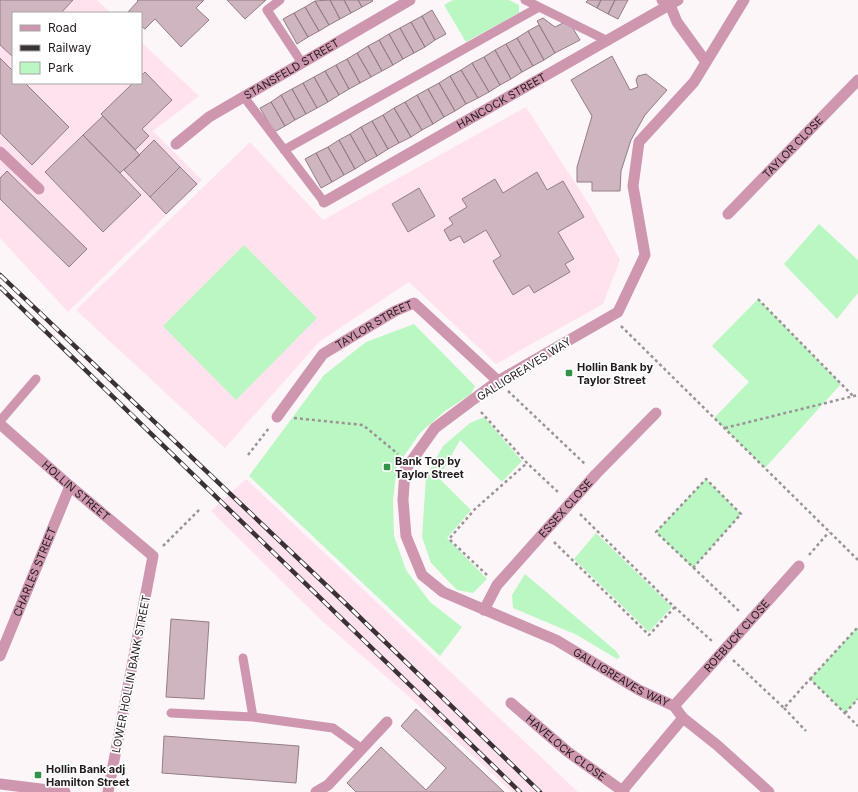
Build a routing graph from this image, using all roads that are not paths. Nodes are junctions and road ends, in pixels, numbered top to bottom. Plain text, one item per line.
1 (280, 0) edge
2 (410, 0) edge
3 (525, 0) edge
4 (744, 0) edge
5 (670, 2) edge
6 (539, 7) junction
7 (608, 40) junction
8 (706, 62) junction
9 (302, 63) junction
10 (858, 80) edge
11 (244, 97) junction
12 (176, 144) dead end
13 (284, 150) junction
14 (0, 152) edge
15 (39, 189) dead end
16 (324, 202) joint
17 (728, 214) dead end
18 (36, 379) dead end
19 (498, 382) junction
20 (656, 413) dead end
21 (278, 417) road end
22 (0, 423) edge
23 (70, 486) junction
24 (153, 556) joint
25 (799, 566) road end
26 (484, 610) junction
27 (0, 656) edge
28 (244, 658) dead end
29 (511, 703) dead end
30 (674, 706) junction
31 (171, 712) dead end
32 (253, 717) junction
33 (683, 718) junction
34 (387, 722) dead end
35 (362, 748) junction
36 (0, 784) edge
37 (331, 789) edge
38 (623, 791) edge
39 (65, 792) edge
40 (108, 792) edge
41 (316, 792) edge
42 (769, 792) edge

1 - 9 lane
2 - 9 street, STANSFELD STREET
3 - 6 lane
4 - 8 street, GALLIGREAVES WAY
5 - 7 street, HANCOCK STREET
5 - 8 street
6 - 7 lane
6 - 13 lane
7 - 16 street, HANCOCK STREET
8 - 19 street, GALLIGREAVES WAY
9 - 11 street, STANSFELD STREET
10 - 17 street, TAYLOR CLOSE
11 - 12 street, STANSFELD STREET
11 - 13 lane
13 - 16 lane
14 - 15 street
18 - 22 lane
19 - 21 street, TAYLOR STREET
19 - 26 street, GALLIGREAVES WAY
20 - 26 street, ESSEX CLOSE
22 - 23 street, HOLLIN STREET
23 - 24 street, HOLLIN STREET
23 - 27 street, CHARLES STREET
24 - 40 street, LOWER HOLLIN BANK STREET
25 - 30 street, ROEBUCK CLOSE
26 - 30 street, GALLIGREAVES WAY
28 - 32 lane
29 - 38 street, HAVELOCK CLOSE
30 - 33 street, GALLIGREAVES WAY
31 - 32 lane
32 - 35 lane
33 - 38 street, HAVELOCK CLOSE
33 - 42 street, GALLIGREAVES WAY
34 - 35 street
35 - 37 street
36 - 39 street
37 - 41 street

